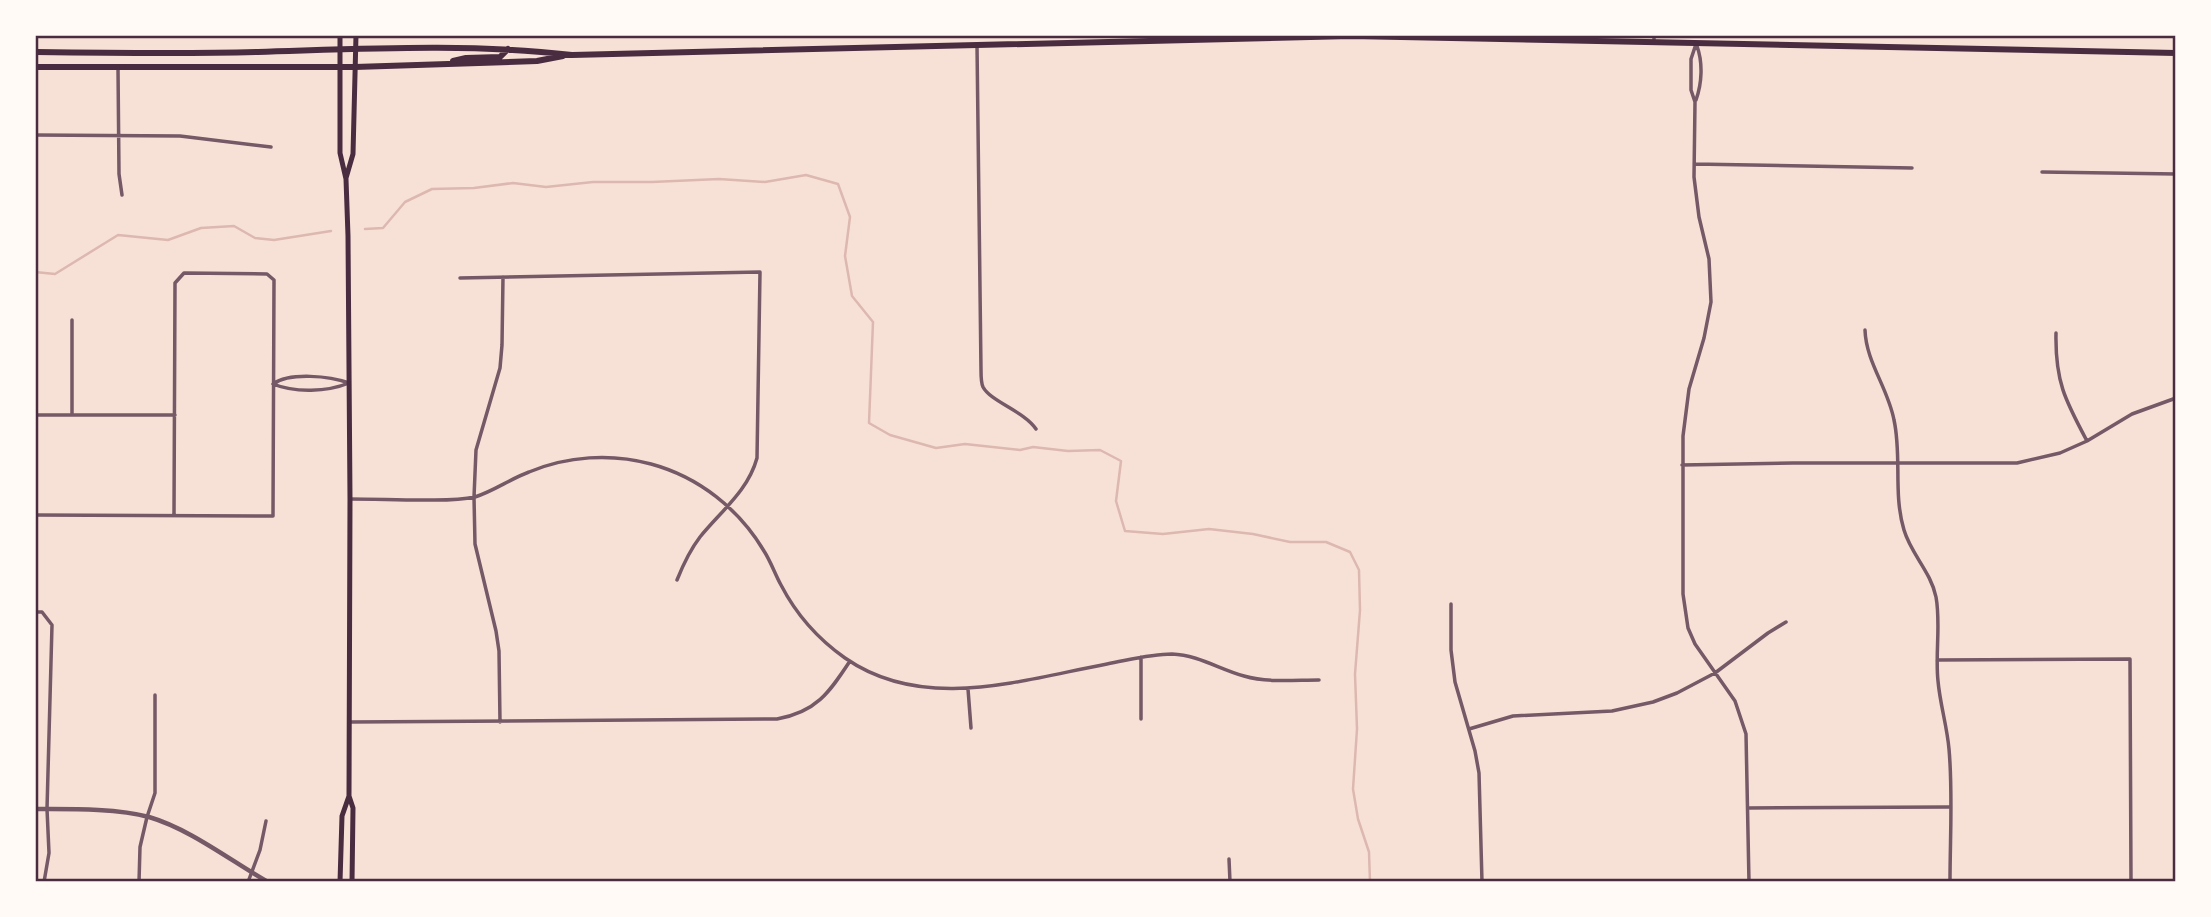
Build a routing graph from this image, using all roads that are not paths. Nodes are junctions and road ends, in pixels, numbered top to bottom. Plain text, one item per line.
1 (340, 35) edge
2 (356, 35) edge
3 (1351, 36) edge
4 (1637, 38) edge
5 (1654, 39) edge
6 (1696, 44) junction
7 (977, 45) junction
8 (508, 49) junction
9 (340, 50) junction
10 (356, 50) junction
11 (35, 52) edge
12 (2176, 53) edge
13 (572, 55) junction
14 (441, 64) junction
15 (35, 67) edge
16 (340, 67) junction
17 (355, 67) junction
18 (118, 68) junction
19 (1695, 102) junction
20 (35, 135) edge
21 (119, 136) junction
22 (271, 147) dead end
23 (1694, 164) junction
24 (1912, 168) dead end
25 (2042, 172) dead end
26 (2176, 174) edge
27 (346, 179) junction
28 (122, 195) dead end
29 (503, 277) junction
30 (460, 278) dead end
31 (72, 320) dead end
32 (1865, 330) dead end
33 (2056, 333) dead end
34 (349, 383) junction
35 (273, 384) junction
36 (2176, 398) edge
37 (72, 414) junction
38 (35, 415) edge
39 (175, 415) junction
40 (1036, 429) dead end
41 (2087, 441) junction
42 (1898, 464) junction
43 (1682, 465) junction
44 (474, 497) junction
45 (350, 499) junction
46 (728, 506) junction
47 (35, 515) edge
48 (174, 516) junction
49 (677, 580) dead end
50 (1451, 604) dead end
51 (35, 612) edge
52 (1786, 622) dead end
53 (1141, 657) junction
54 (1937, 660) junction
55 (850, 661) junction
56 (1715, 673) junction
57 (1319, 680) dead end
58 (968, 689) junction
59 (155, 695) dead end
60 (1142, 719) dead end
61 (350, 722) junction
62 (500, 722) junction
63 (971, 728) dead end
64 (1469, 729) junction
65 (349, 796) junction
66 (1950, 807) junction
67 (35, 808) edge
68 (1748, 808) junction
69 (47, 809) junction
70 (147, 817) junction
71 (266, 821) dead end
72 (1229, 859) dead end
73 (251, 873) junction
74 (44, 882) edge
75 (139, 882) edge
76 (248, 882) edge
77 (268, 882) edge
78 (340, 882) edge
79 (352, 882) edge
80 (1230, 882) edge
81 (1482, 882) edge
82 (1749, 882) edge
83 (1950, 882) edge
84 (2131, 882) edge

1 - 9 main road
2 - 10 main road
3 - 4 main road
3 - 7 main road
4 - 5 main road
5 - 6 main road
6 - 12 main road
6 - 19 street
6 - 19 street
7 - 13 main road
7 - 40 street
8 - 10 main road
8 - 13 main road
8 - 14 main road
9 - 10 main road
9 - 11 main road
9 - 16 main road
10 - 17 main road
13 - 14 main road
14 - 17 main road
15 - 18 main road
16 - 17 main road
16 - 18 main road
16 - 27 main road
17 - 27 main road
18 - 21 street
19 - 23 street
20 - 21 street
21 - 22 street
21 - 28 street
23 - 24 street
23 - 43 street
25 - 26 street
27 - 34 main road
29 - 30 street
29 - 44 street
29 - 46 street
31 - 37 street
32 - 42 street
33 - 41 street
34 - 35 street
34 - 35 street
34 - 45 main road
35 - 39 street
35 - 48 street
36 - 41 street
37 - 38 street
37 - 39 street
39 - 48 street
41 - 42 street
42 - 43 street
42 - 54 street
43 - 56 street
44 - 45 street
44 - 46 street
44 - 62 street
45 - 61 main road
46 - 49 street
46 - 55 street
47 - 48 street
50 - 64 street
51 - 69 street
52 - 56 street
53 - 57 street
53 - 58 street
53 - 60 street
54 - 66 street
54 - 84 street
55 - 58 street
55 - 62 street
56 - 64 street
56 - 68 street
58 - 63 street
59 - 70 street
61 - 62 street
61 - 65 main road
64 - 81 street
65 - 78 main road
65 - 79 main road
66 - 68 street
66 - 83 street
67 - 69 street
68 - 82 street
69 - 70 street
69 - 74 street
70 - 73 street
70 - 75 street
71 - 73 street
72 - 80 street
73 - 76 street
73 - 77 street

